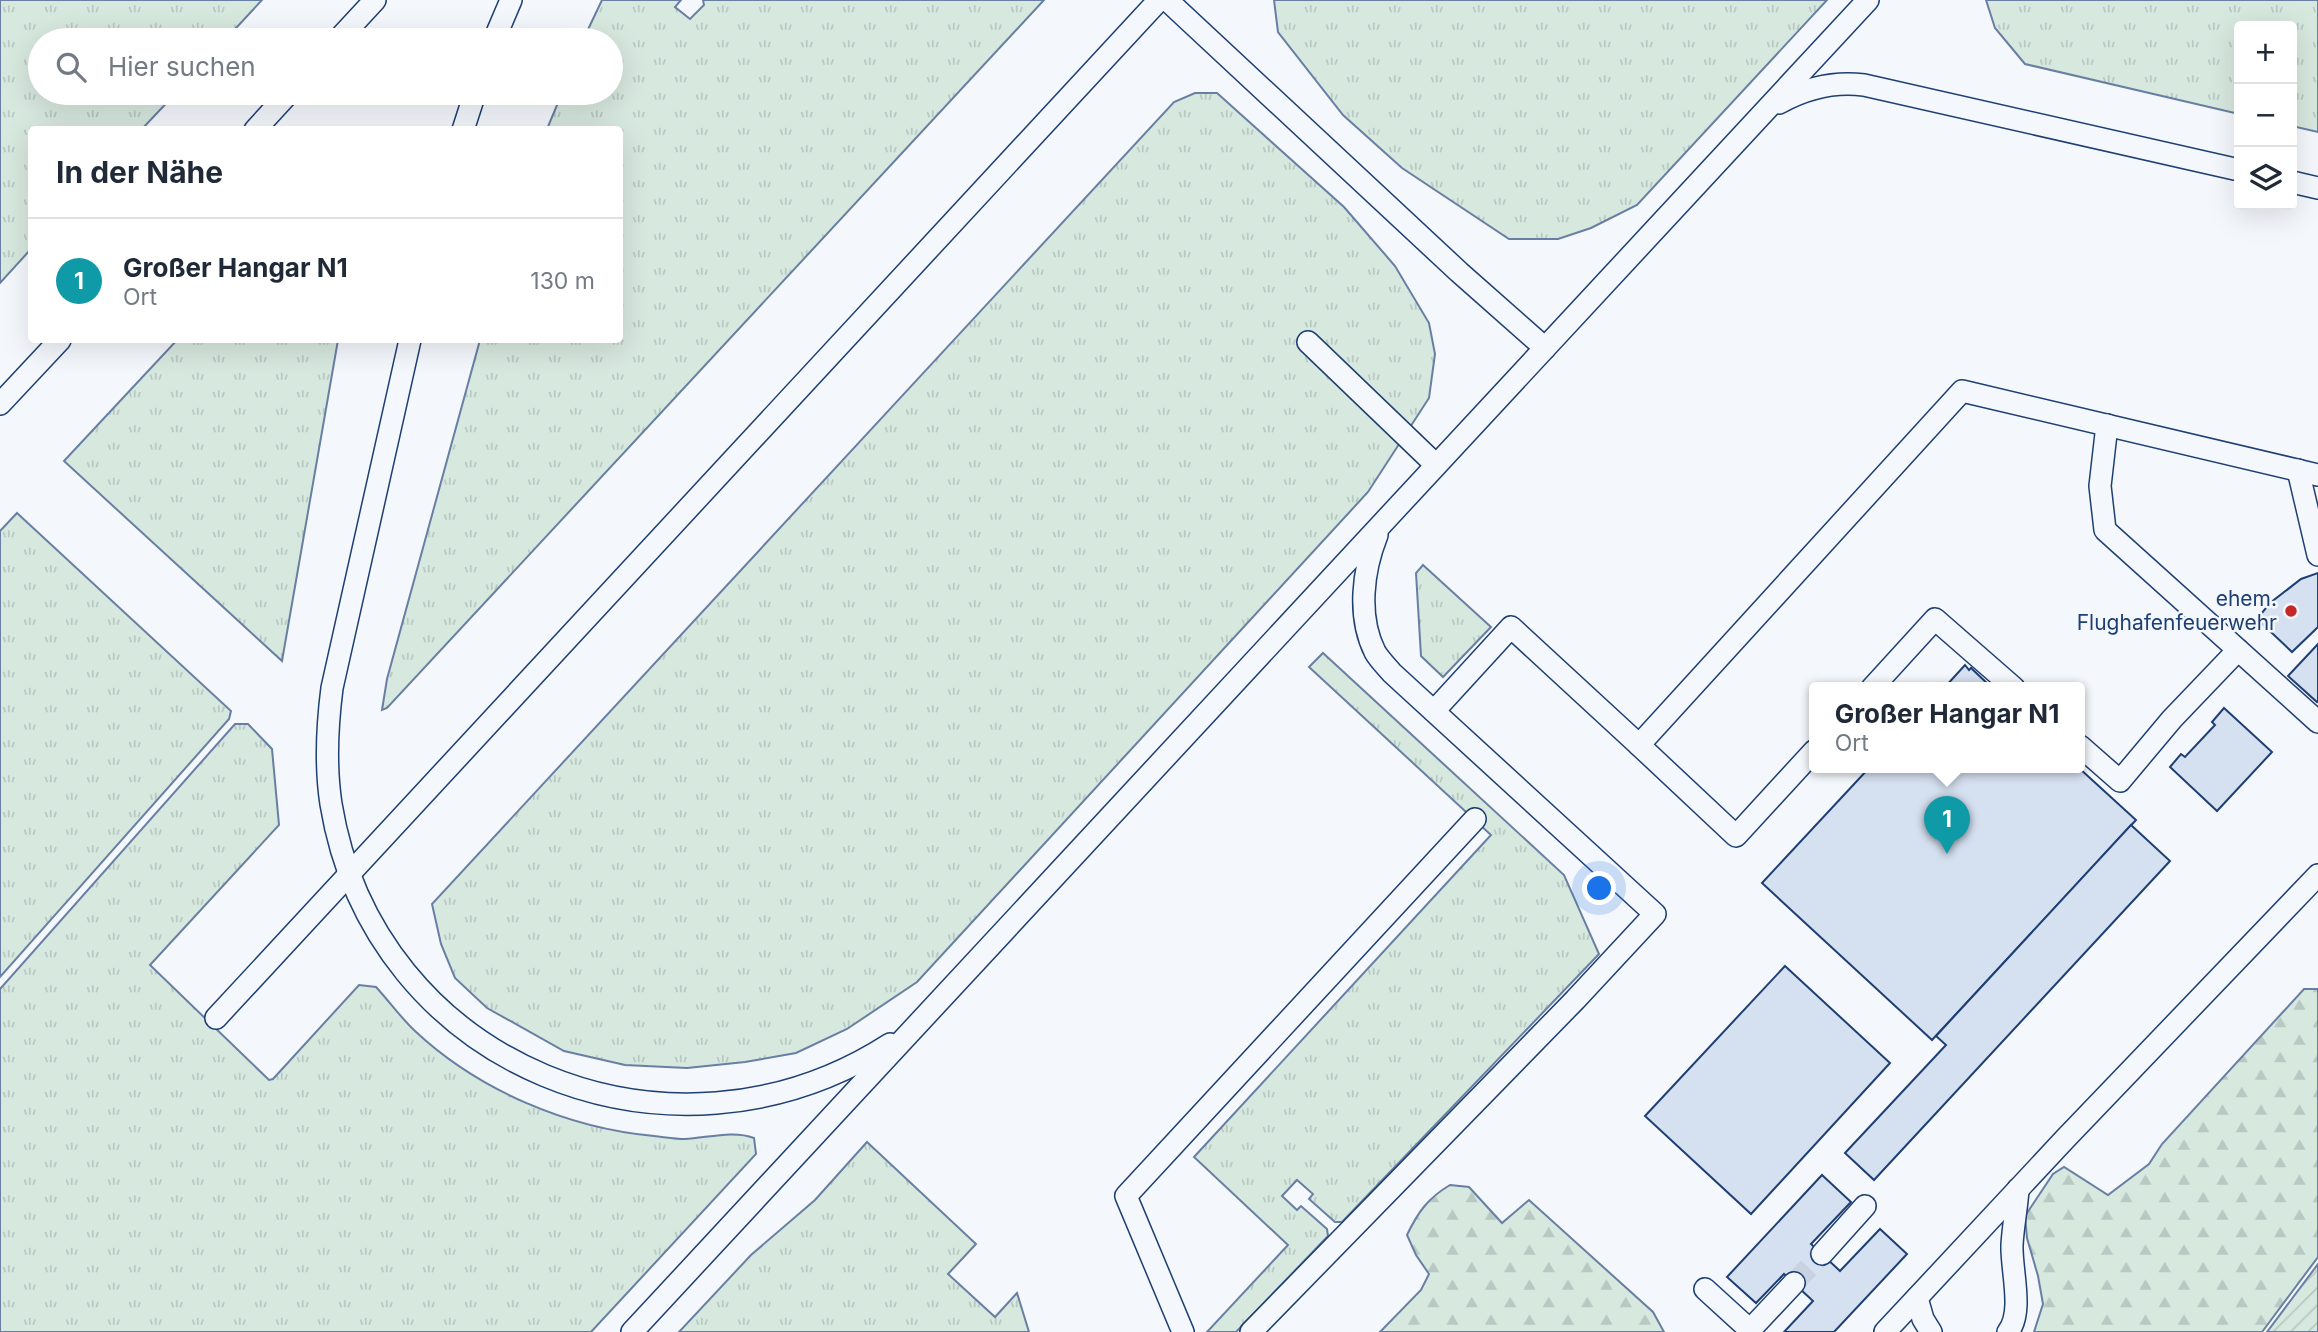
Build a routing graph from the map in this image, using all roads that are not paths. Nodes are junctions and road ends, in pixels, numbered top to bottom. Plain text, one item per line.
1 (375, 0) edge
2 (511, 0) edge
3 (1159, 0) edge
4 (1167, 0) edge
5 (1868, 0) edge
6 (349, 28) edge
7 (499, 28) edge
8 (278, 105) edge
9 (471, 105) edge
10 (1761, 116) junction
11 (259, 126) edge
12 (464, 126) edge
13 (2234, 169) edge
14 (2297, 183) edge
15 (2318, 188) edge
16 (1308, 342) dead end
17 (57, 343) edge
18 (409, 343) edge
19 (1545, 348) junction
20 (0, 404) edge
21 (2107, 425) junction
22 (1436, 466) junction
23 (2308, 472) edge
24 (1390, 516) junction
25 (2318, 555) edge
26 (2238, 650) junction
27 (1877, 682) edge
28 (2007, 682) edge
29 (1434, 711) junction
30 (2318, 722) edge
31 (1639, 744) junction
32 (2085, 750) edge
33 (1809, 756) edge
34 (1475, 819) dead end
35 (350, 872) junction
36 (2318, 875) edge
37 (216, 1018) dead end
38 (922, 1019) junction
39 (2018, 1189) junction
40 (1866, 1206) dead end
41 (1822, 1254) tunnel mouth
42 (1794, 1283) tunnel mouth
43 (1705, 1289) dead end
44 (1916, 1298) junction
45 (1750, 1331) edge
46 (632, 1332) edge
47 (1183, 1332) edge
48 (1251, 1332) edge
49 (1885, 1332) edge
50 (1931, 1332) edge
51 (2008, 1332) edge

1 - 6 lane
2 - 7 lane
3 - 35 lane
4 - 19 lane
5 - 10 lane
8 - 11 lane
9 - 12 lane
10 - 13 lane
10 - 19 lane
14 - 15 lane
16 - 22 lane
17 - 20 lane
18 - 35 lane
19 - 22 lane
21 - 23 lane
21 - 26 lane
21 - 31 lane
22 - 24 lane
23 - 25 lane
24 - 29 lane
24 - 38 lane
26 - 30 lane
26 - 32 lane
27 - 28 lane
29 - 31 lane
29 - 48 lane
31 - 33 lane
34 - 47 lane
35 - 37 lane
35 - 38 lane
36 - 39 lane
38 - 46 lane
39 - 44 lane
39 - 51 lane
40 - 41 lane
42 - 45 lane
43 - 45 lane
44 - 49 lane
44 - 50 lane

